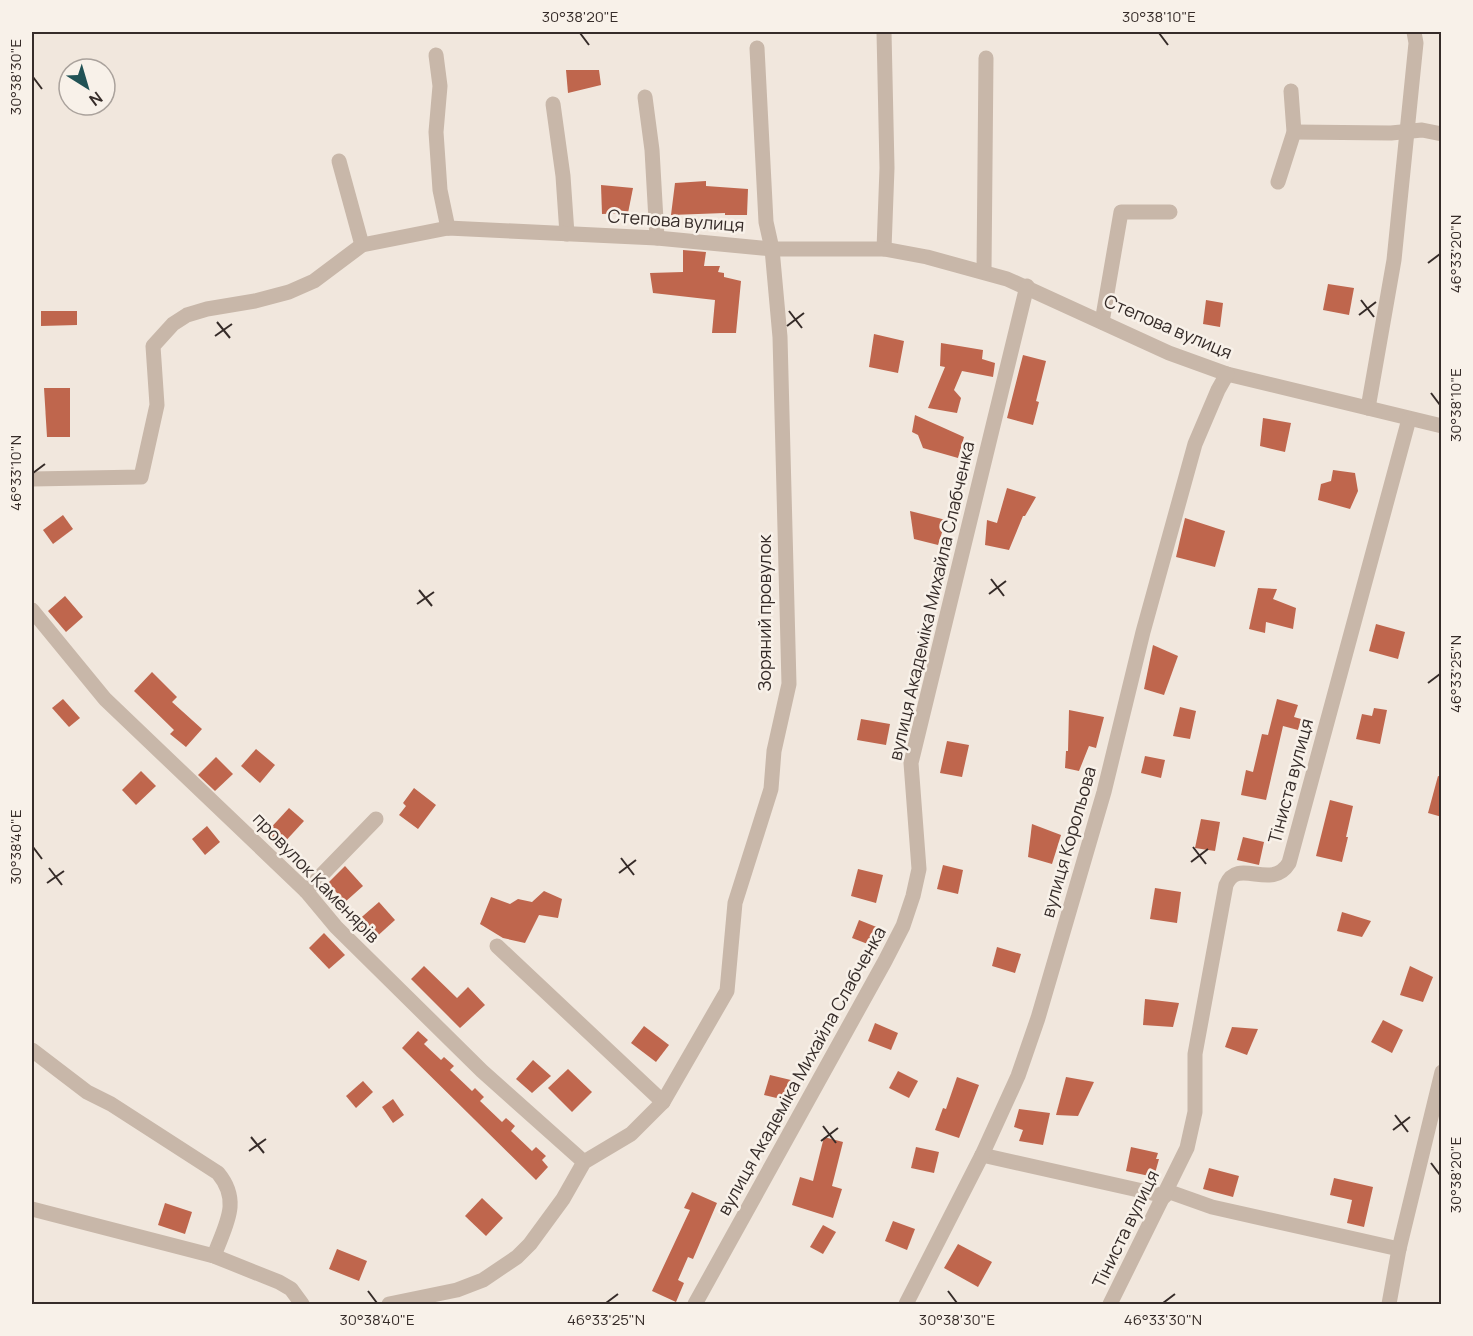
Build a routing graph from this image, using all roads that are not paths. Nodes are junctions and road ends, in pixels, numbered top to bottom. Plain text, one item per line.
1 (884, 32) edge
2 (1413, 32) edge
3 (757, 48) dead end
4 (436, 55) dead end
5 (986, 58) dead end
6 (1291, 91) dead end
7 (645, 98) dead end
8 (553, 104) dead end
9 (1407, 130) junction
10 (1294, 132) junction
11 (1442, 134) edge
12 (339, 161) dead end
13 (1278, 182) dead end
14 (1170, 212) dead end
15 (448, 228) junction
16 (567, 234) junction
17 (657, 238) junction
18 (362, 245) junction
19 (772, 249) junction
20 (884, 249) junction
21 (984, 271) junction
22 (1026, 286) junction
23 (1102, 322) junction
24 (1227, 374) junction
25 (1368, 408) junction
26 (1409, 418) junction
27 (1442, 426) edge
28 (32, 479) edge
29 (32, 610) edge
30 (376, 819) dead end
31 (306, 891) junction
32 (497, 946) dead end
33 (32, 1050) edge
34 (1442, 1072) edge
35 (663, 1102) junction
36 (1435, 1124) edge
37 (982, 1155) junction
38 (584, 1162) junction
39 (1166, 1193) junction
40 (32, 1209) edge
41 (1399, 1249) junction
42 (214, 1256) junction
43 (302, 1305) edge
44 (389, 1305) edge
45 (694, 1305) edge
46 (906, 1305) edge
47 (1110, 1305) edge
48 (1389, 1305) edge

1 - 20 street
2 - 9 street
3 - 19 street, Зоряний провулок
4 - 15 street
5 - 21 street
6 - 10 street
7 - 17 street
8 - 16 street
9 - 10 street
9 - 11 street
9 - 25 street
10 - 13 street
12 - 18 street
14 - 23 street
15 - 16 street, Степова вулиця
15 - 18 street, Степова вулиця
16 - 17 street, Степова вулиця
17 - 19 street, Степова вулиця
18 - 28 street, Степова вулиця
19 - 20 street, Степова вулиця
19 - 35 street, Зоряний провулок
20 - 21 street, Степова вулиця
21 - 22 street, Степова вулиця
22 - 23 street, Степова вулиця
22 - 45 street, вулиця Академіка Михайла Слабченка
23 - 24 street, Степова вулиця
24 - 25 street, Степова вулиця
24 - 37 street, вулиця Корольова
25 - 26 street, Степова вулиця
26 - 27 street, Степова вулиця
26 - 39 street, Тіниста вулиця
29 - 31 street, провулок Каменярів
30 - 31 street
31 - 38 street, провулок Каменярів
32 - 35 street
33 - 42 street
34 - 36 street
35 - 38 street, Зоряний провулок
36 - 41 street
37 - 39 street
37 - 46 street, вулиця Корольова
38 - 44 street, Зоряний провулок
39 - 41 street
39 - 47 street, Тіниста вулиця
40 - 42 street
41 - 48 street
42 - 43 street

